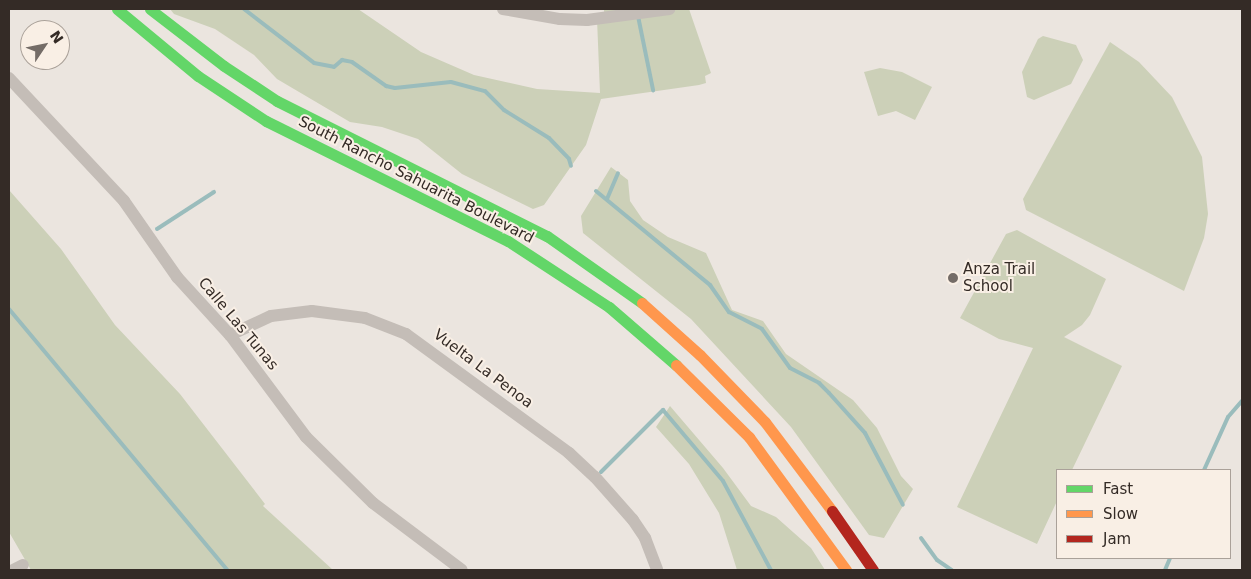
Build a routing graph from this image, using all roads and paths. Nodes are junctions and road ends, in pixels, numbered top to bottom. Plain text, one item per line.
1 (117, 9) edge
2 (150, 9) edge
3 (503, 9) edge
4 (669, 9) edge
5 (9, 78) edge
6 (230, 335) junction
7 (462, 570) edge
8 (657, 570) edge
9 (846, 570) edge
10 (873, 570) edge

1 - 9 street, South Rancho Sahuarita Boulevard
2 - 10 street, South Rancho Sahuarita Boulevard
3 - 4 street
5 - 6 street, Calle Las Tunas
6 - 7 street, Calle Las Tunas
6 - 8 street, Vuelta La Penoa

